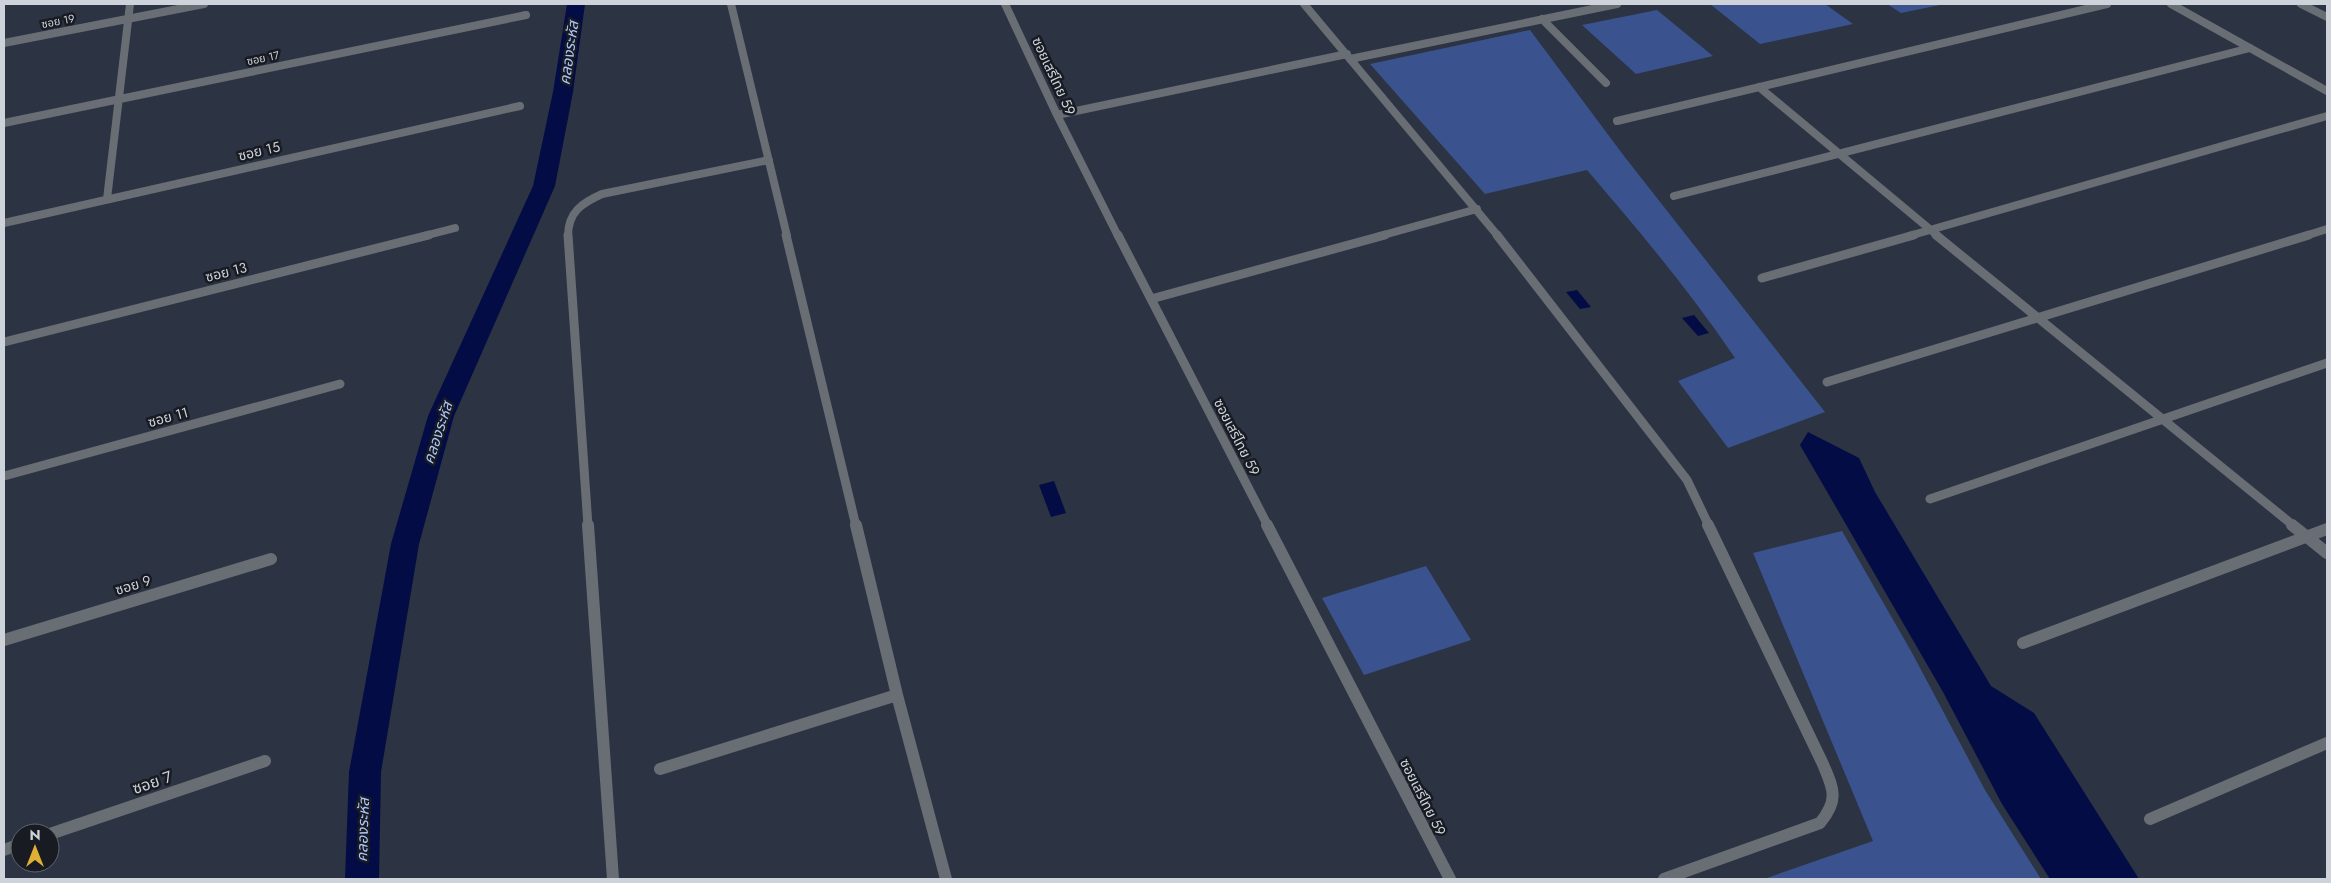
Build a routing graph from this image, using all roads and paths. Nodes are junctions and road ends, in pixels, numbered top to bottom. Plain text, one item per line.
1 (130, 4) edge
2 (204, 4) edge
3 (731, 4) edge
4 (1006, 4) edge
5 (1304, 4) edge
6 (1617, 4) edge
7 (2106, 4) edge
8 (2171, 4) edge
9 (2301, 4) edge
10 (526, 15) dead end
11 (2327, 17) edge
12 (128, 19) junction
13 (1542, 19) junction
14 (4, 43) edge
15 (2250, 48) junction
16 (1348, 56) junction
17 (1606, 83) dead end
18 (1759, 87) junction
19 (2327, 91) edge
20 (118, 100) junction
21 (520, 106) dead end
22 (1057, 115) junction
23 (2327, 116) edge
24 (1617, 121) dead end
25 (4, 123) edge
26 (1838, 154) junction
27 (769, 160) junction
28 (1674, 196) dead end
29 (107, 199) junction
30 (1477, 209) junction
31 (4, 223) edge
32 (455, 228) dead end
33 (1930, 229) junction
34 (2327, 229) edge
35 (1762, 278) dead end
36 (1150, 299) junction
37 (2036, 317) junction
38 (4, 342) edge
39 (2327, 363) edge
40 (1827, 382) dead end
41 (340, 384) dead end
42 (2165, 419) junction
43 (4, 476) edge
44 (1930, 499) dead end
45 (2327, 529) edge
46 (2308, 537) junction
47 (2327, 553) edge
48 (271, 559) dead end
49 (4, 640) edge
50 (2023, 643) dead end
51 (897, 695) junction
52 (2327, 743) edge
53 (265, 761) dead end
54 (660, 769) dead end
55 (2150, 819) dead end
56 (60, 831) edge
57 (613, 879) edge
58 (946, 879) edge
59 (1450, 879) edge
60 (1664, 879) edge

1 - 12 street
2 - 12 street, ซอย 19
3 - 27 street
4 - 22 street, ซอยเสรีไทย 59
5 - 16 street
6 - 13 street
7 - 18 street
8 - 15 street
9 - 11 street
10 - 20 street, ซอย 17
12 - 14 street, ซอย 19
12 - 20 street
13 - 16 street
13 - 17 street
15 - 19 street
15 - 26 street
16 - 22 street
16 - 30 street
18 - 24 street
18 - 26 street
20 - 25 street, ซอย 17
20 - 29 street
21 - 29 street, ซอย 15
22 - 36 street, ซอยเสรีไทย 59
23 - 33 street
26 - 28 street
26 - 33 street
27 - 51 street
27 - 57 street
29 - 31 street, ซอย 15
30 - 36 street
30 - 60 street
32 - 38 street, ซอย 13
33 - 35 street
33 - 37 street
34 - 37 street
36 - 59 street, ซอยเสรีไทย 59
37 - 40 street
37 - 42 street
39 - 42 street
41 - 43 street, ซอย 11
42 - 44 street
42 - 46 street
45 - 46 street
46 - 47 street
46 - 50 street
48 - 49 street, ซอย 9
51 - 54 street
51 - 58 street
52 - 55 street
53 - 56 street, ซอย 7

